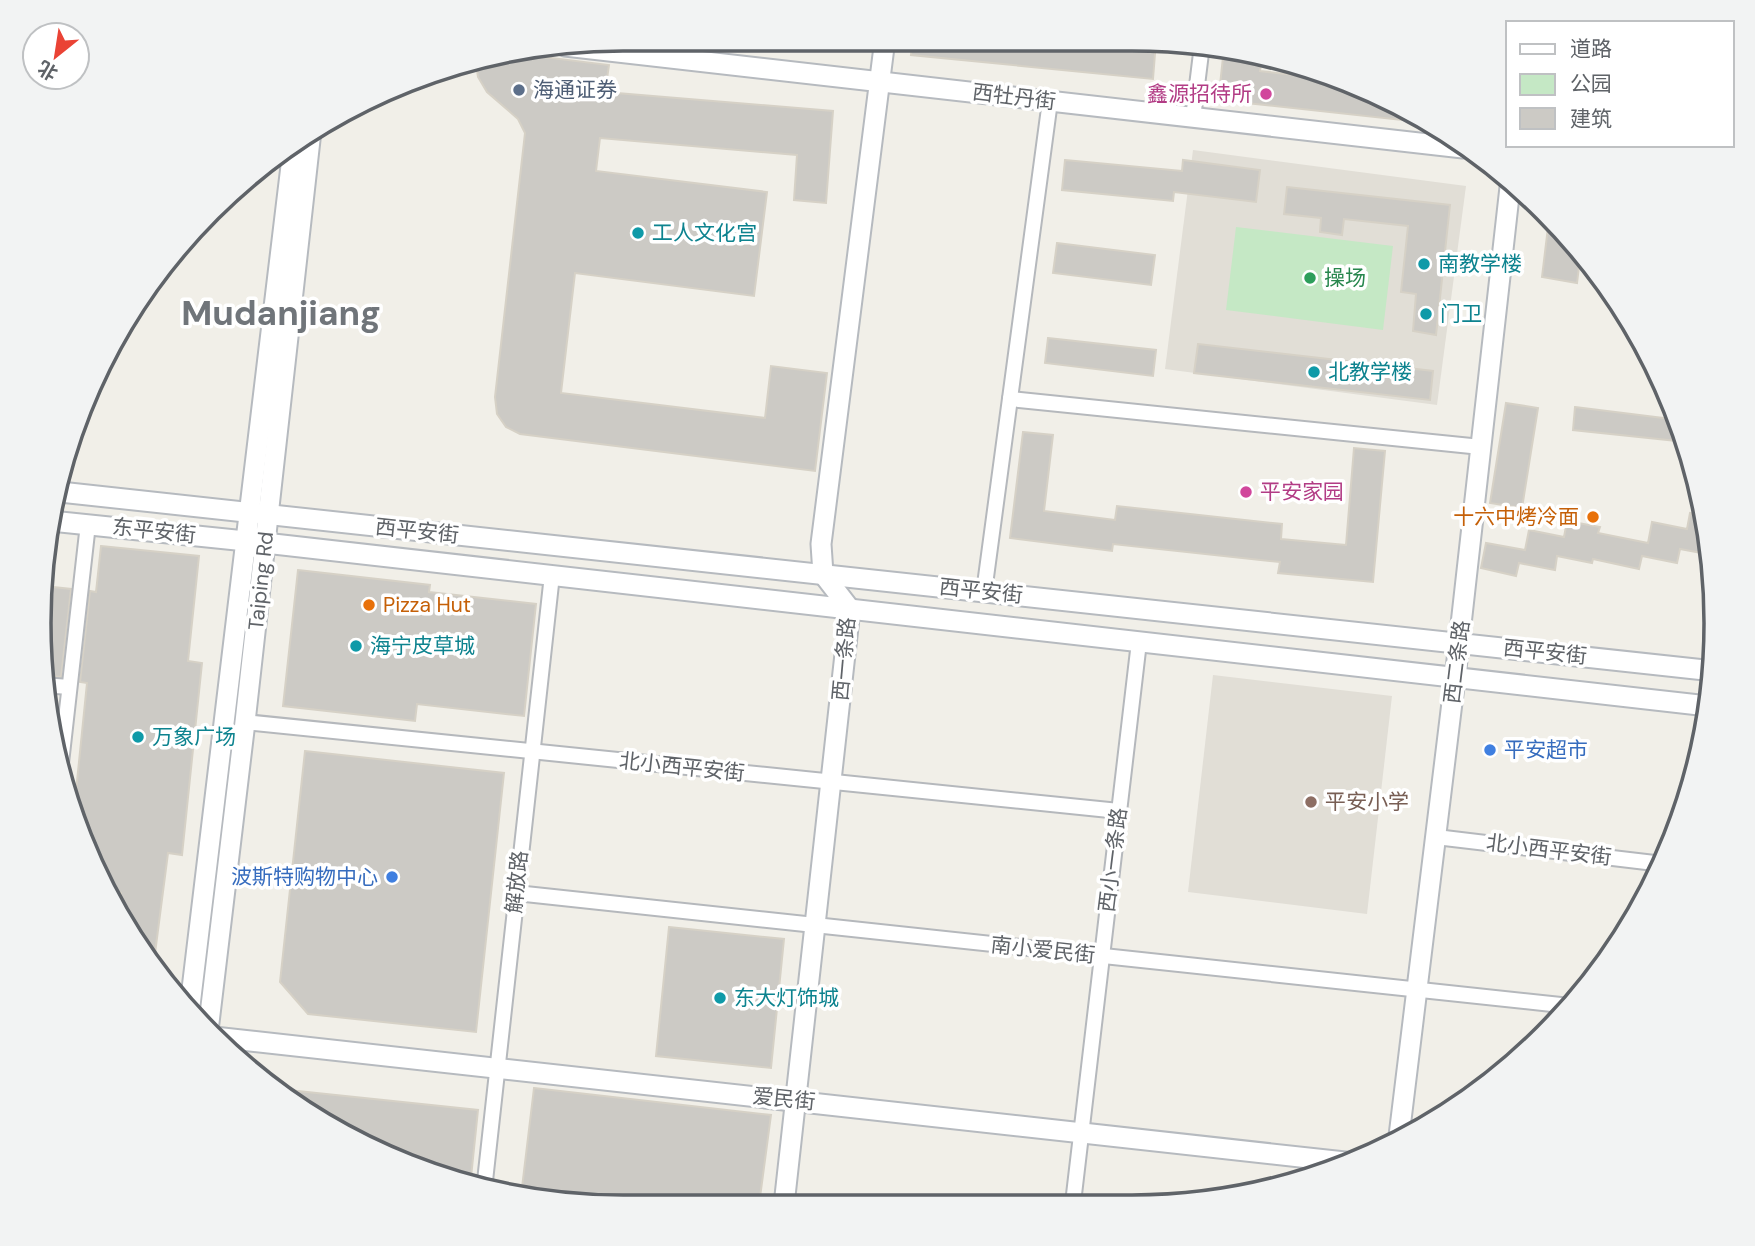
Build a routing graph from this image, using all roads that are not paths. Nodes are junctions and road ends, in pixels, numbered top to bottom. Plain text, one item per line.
1 (611, 51) edge
2 (884, 51) edge
3 (1201, 55) edge
4 (880, 82) junction
5 (1050, 102) junction
6 (1192, 118) junction
7 (310, 144) edge
8 (1449, 146) edge
9 (292, 156) edge
10 (1509, 193) edge
11 (1010, 398) junction
12 (1481, 447) junction
13 (66, 493) edge
14 (248, 512) junction
15 (268, 514) junction
16 (60, 522) edge
17 (88, 524) junction
18 (255, 542) junction
19 (823, 574) junction
20 (552, 575) junction
21 (984, 592) junction
22 (849, 609) junction
23 (1139, 642) junction
24 (1459, 643) junction
25 (1702, 670) edge
26 (1455, 678) junction
27 (55, 686) edge
28 (69, 687) junction
29 (1698, 705) edge
30 (245, 722) junction
31 (63, 741) edge
32 (531, 751) junction
33 (832, 782) junction
34 (1119, 811) junction
35 (1436, 837) junction
36 (1651, 863) edge
37 (516, 893) junction
38 (816, 925) junction
39 (1102, 956) junction
40 (1417, 990) junction
41 (191, 998) edge
42 (1558, 1005) edge
43 (209, 1018) edge
44 (230, 1039) edge
45 (497, 1067) junction
46 (796, 1101) junction
47 (1400, 1128) edge
48 (1081, 1133) junction
49 (1329, 1160) edge
50 (485, 1178) edge
51 (785, 1195) edge
52 (1074, 1195) edge

1 - 4 main road, 西牡丹街
2 - 4 main road
3 - 6 street
4 - 5 main road, 西牡丹街
4 - 19 main road
5 - 6 main road, 西牡丹街
5 - 11 street
6 - 8 main road, 西牡丹街
7 - 15 main road, Taiping Rd
9 - 14 main road, Taiping Rd
10 - 12 main road, 西二条路
11 - 12 street
11 - 21 street
12 - 24 main road, 西二条路
13 - 14 main road, 东平安街
14 - 15 main road, 西平安街
14 - 18 main road, Taiping Rd
15 - 18 main road, Taiping Rd
15 - 19 main road, 西平安街
16 - 17 main road, 东平安街
17 - 18 main road, 东平安街
17 - 28 street
18 - 20 main road, 西平安街
18 - 30 main road, Taiping Rd
18 - 41 main road, Taiping Rd
19 - 21 main road, 西平安街
19 - 22 main road, 西一条路
20 - 22 main road, 西平安街
20 - 32 street, 解放路
21 - 24 main road, 西平安街
22 - 23 main road, 西平安街
22 - 33 main road, 西一条路
23 - 26 main road, 西平安街
23 - 34 street, 西小一条路
24 - 25 main road, 西平安街
24 - 26 main road, 西二条路
26 - 29 main road, 西平安街
26 - 35 main road, 西二条路
27 - 28 street
28 - 31 street
30 - 32 street, 北小西平安街
30 - 43 main road, Taiping Rd
32 - 33 street, 北小西平安街
32 - 37 street, 解放路
33 - 34 street, 北小西平安街
33 - 38 main road, 西一条路
34 - 39 street, 西小一条路
35 - 36 street, 北小西平安街
35 - 40 main road, 西二条路
37 - 38 street, 南小爱民街
37 - 45 street, 解放路
38 - 39 street, 南小爱民街
38 - 46 main road, 西一条路
39 - 40 street, 南小爱民街
39 - 48 street, 西小一条路
40 - 42 street, 南小爱民街
40 - 47 main road, 西二条路
44 - 45 main road, 爱民街
45 - 46 main road, 爱民街
45 - 50 street, 解放路
46 - 48 main road, 爱民街
46 - 51 main road, 西一条路
48 - 49 main road, 爱民街
48 - 52 street, 西小一条路

